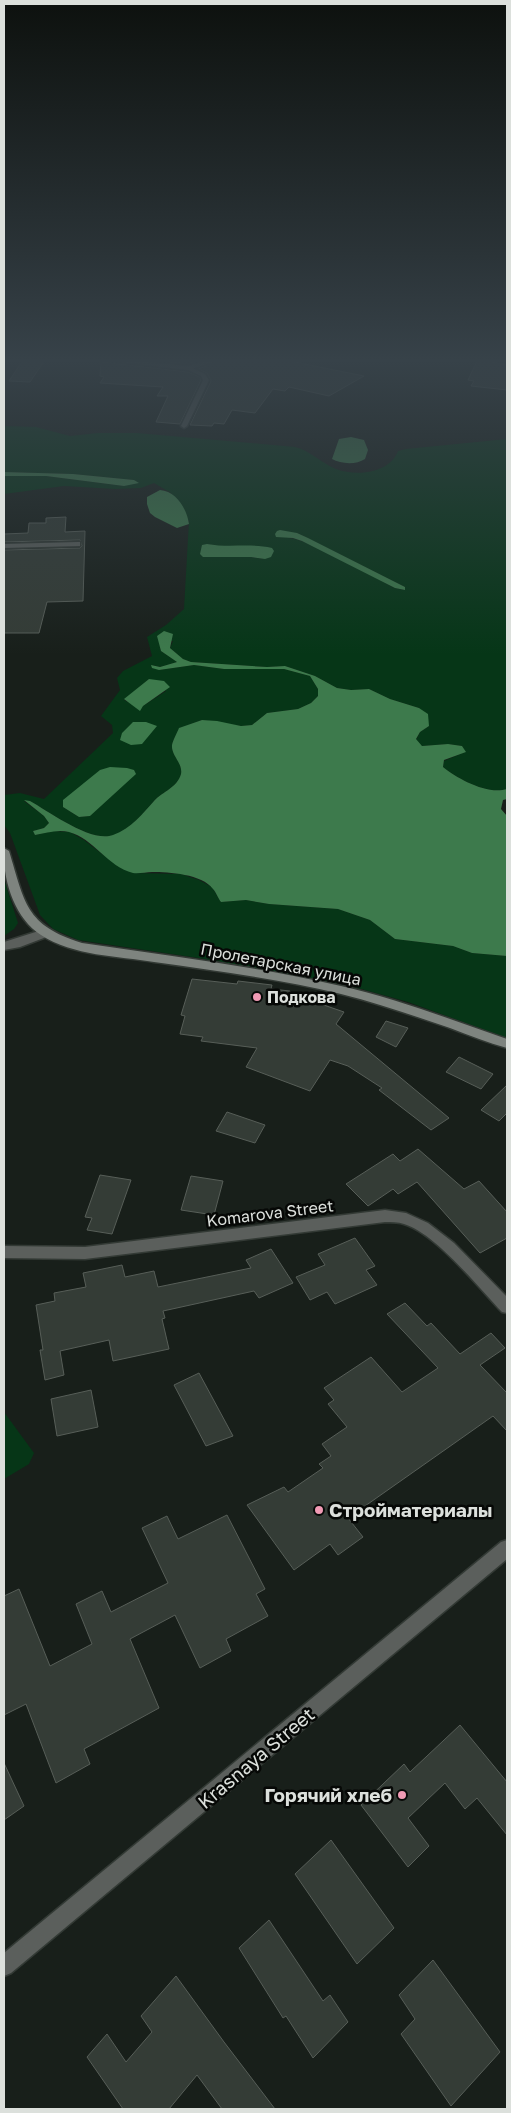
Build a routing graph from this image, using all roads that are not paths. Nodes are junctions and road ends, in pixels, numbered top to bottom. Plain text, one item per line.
1 (77, 544) dead end
2 (4, 546) edge
3 (4, 851) edge
4 (45, 933) junction
5 (4, 946) edge
6 (507, 1044) edge
7 (4, 1252) edge
8 (507, 1307) edge
9 (507, 1548) edge
10 (4, 1966) edge

1 - 2 street
3 - 4 main road, Пролетарская улица
4 - 5 street
4 - 6 main road, Пролетарская улица
7 - 8 street, Komarova Street
9 - 10 street, Krasnaya Street

